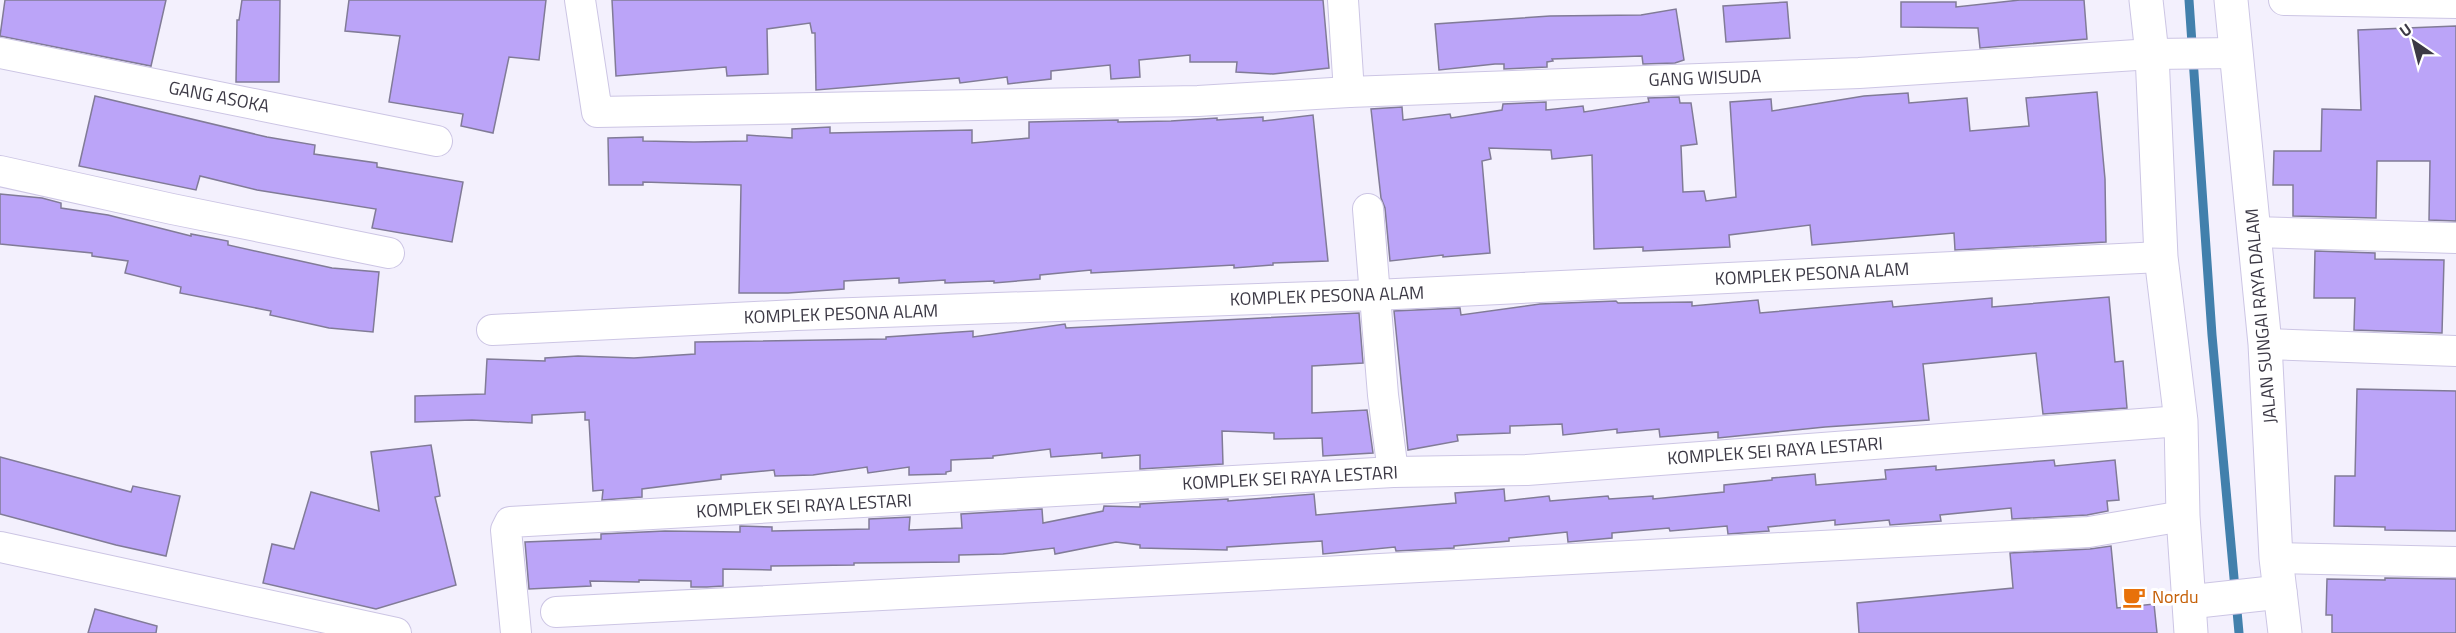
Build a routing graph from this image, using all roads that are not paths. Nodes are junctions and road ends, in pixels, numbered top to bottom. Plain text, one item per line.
1 (580, 0) edge
2 (1343, 0) edge
3 (2146, 0) edge
4 (2231, 0) edge
5 (2284, 0) edge
6 (2456, 3) edge
7 (0, 53) edge
8 (2233, 53) junction
9 (2152, 54) junction
10 (1349, 92) junction
11 (437, 141) dead end
12 (0, 171) edge
13 (1368, 209) dead end
14 (2254, 232) junction
15 (2456, 238) edge
16 (389, 253) dead end
17 (2161, 258) junction
18 (1376, 295) junction
19 (492, 330) dead end
20 (2265, 344) junction
21 (2456, 351) edge
22 (2181, 421) junction
23 (1393, 472) junction
24 (2183, 516) junction
25 (0, 547) edge
26 (2276, 558) junction
27 (2456, 562) edge
28 (2272, 593) junction
29 (556, 612) dead end
30 (2198, 612) edge
31 (396, 633) edge
32 (516, 633) edge
33 (2285, 633) edge

1 - 10 street, GANG WISUDA
2 - 10 street
3 - 9 street
4 - 8 street, JALAN SUNGAI RAYA DALAM
5 - 6 street
7 - 11 street, GANG ASOKA
8 - 9 street, GANG WISUDA
8 - 14 street, JALAN SUNGAI RAYA DALAM
9 - 10 street, GANG WISUDA
9 - 17 street
12 - 16 street
13 - 18 street
14 - 15 street
14 - 20 street, JALAN SUNGAI RAYA DALAM
17 - 18 street, KOMPLEK PESONA ALAM
17 - 22 street
18 - 19 street, KOMPLEK PESONA ALAM
18 - 23 street
20 - 21 street
20 - 26 street, JALAN SUNGAI RAYA DALAM
22 - 23 street, KOMPLEK SEI RAYA LESTARI
22 - 24 street
23 - 32 street, KOMPLEK SEI RAYA LESTARI
24 - 29 street
24 - 30 street
25 - 31 street
26 - 27 street
26 - 28 street, JALAN SUNGAI RAYA DALAM
28 - 30 street
28 - 33 street, JALAN SUNGAI RAYA DALAM

